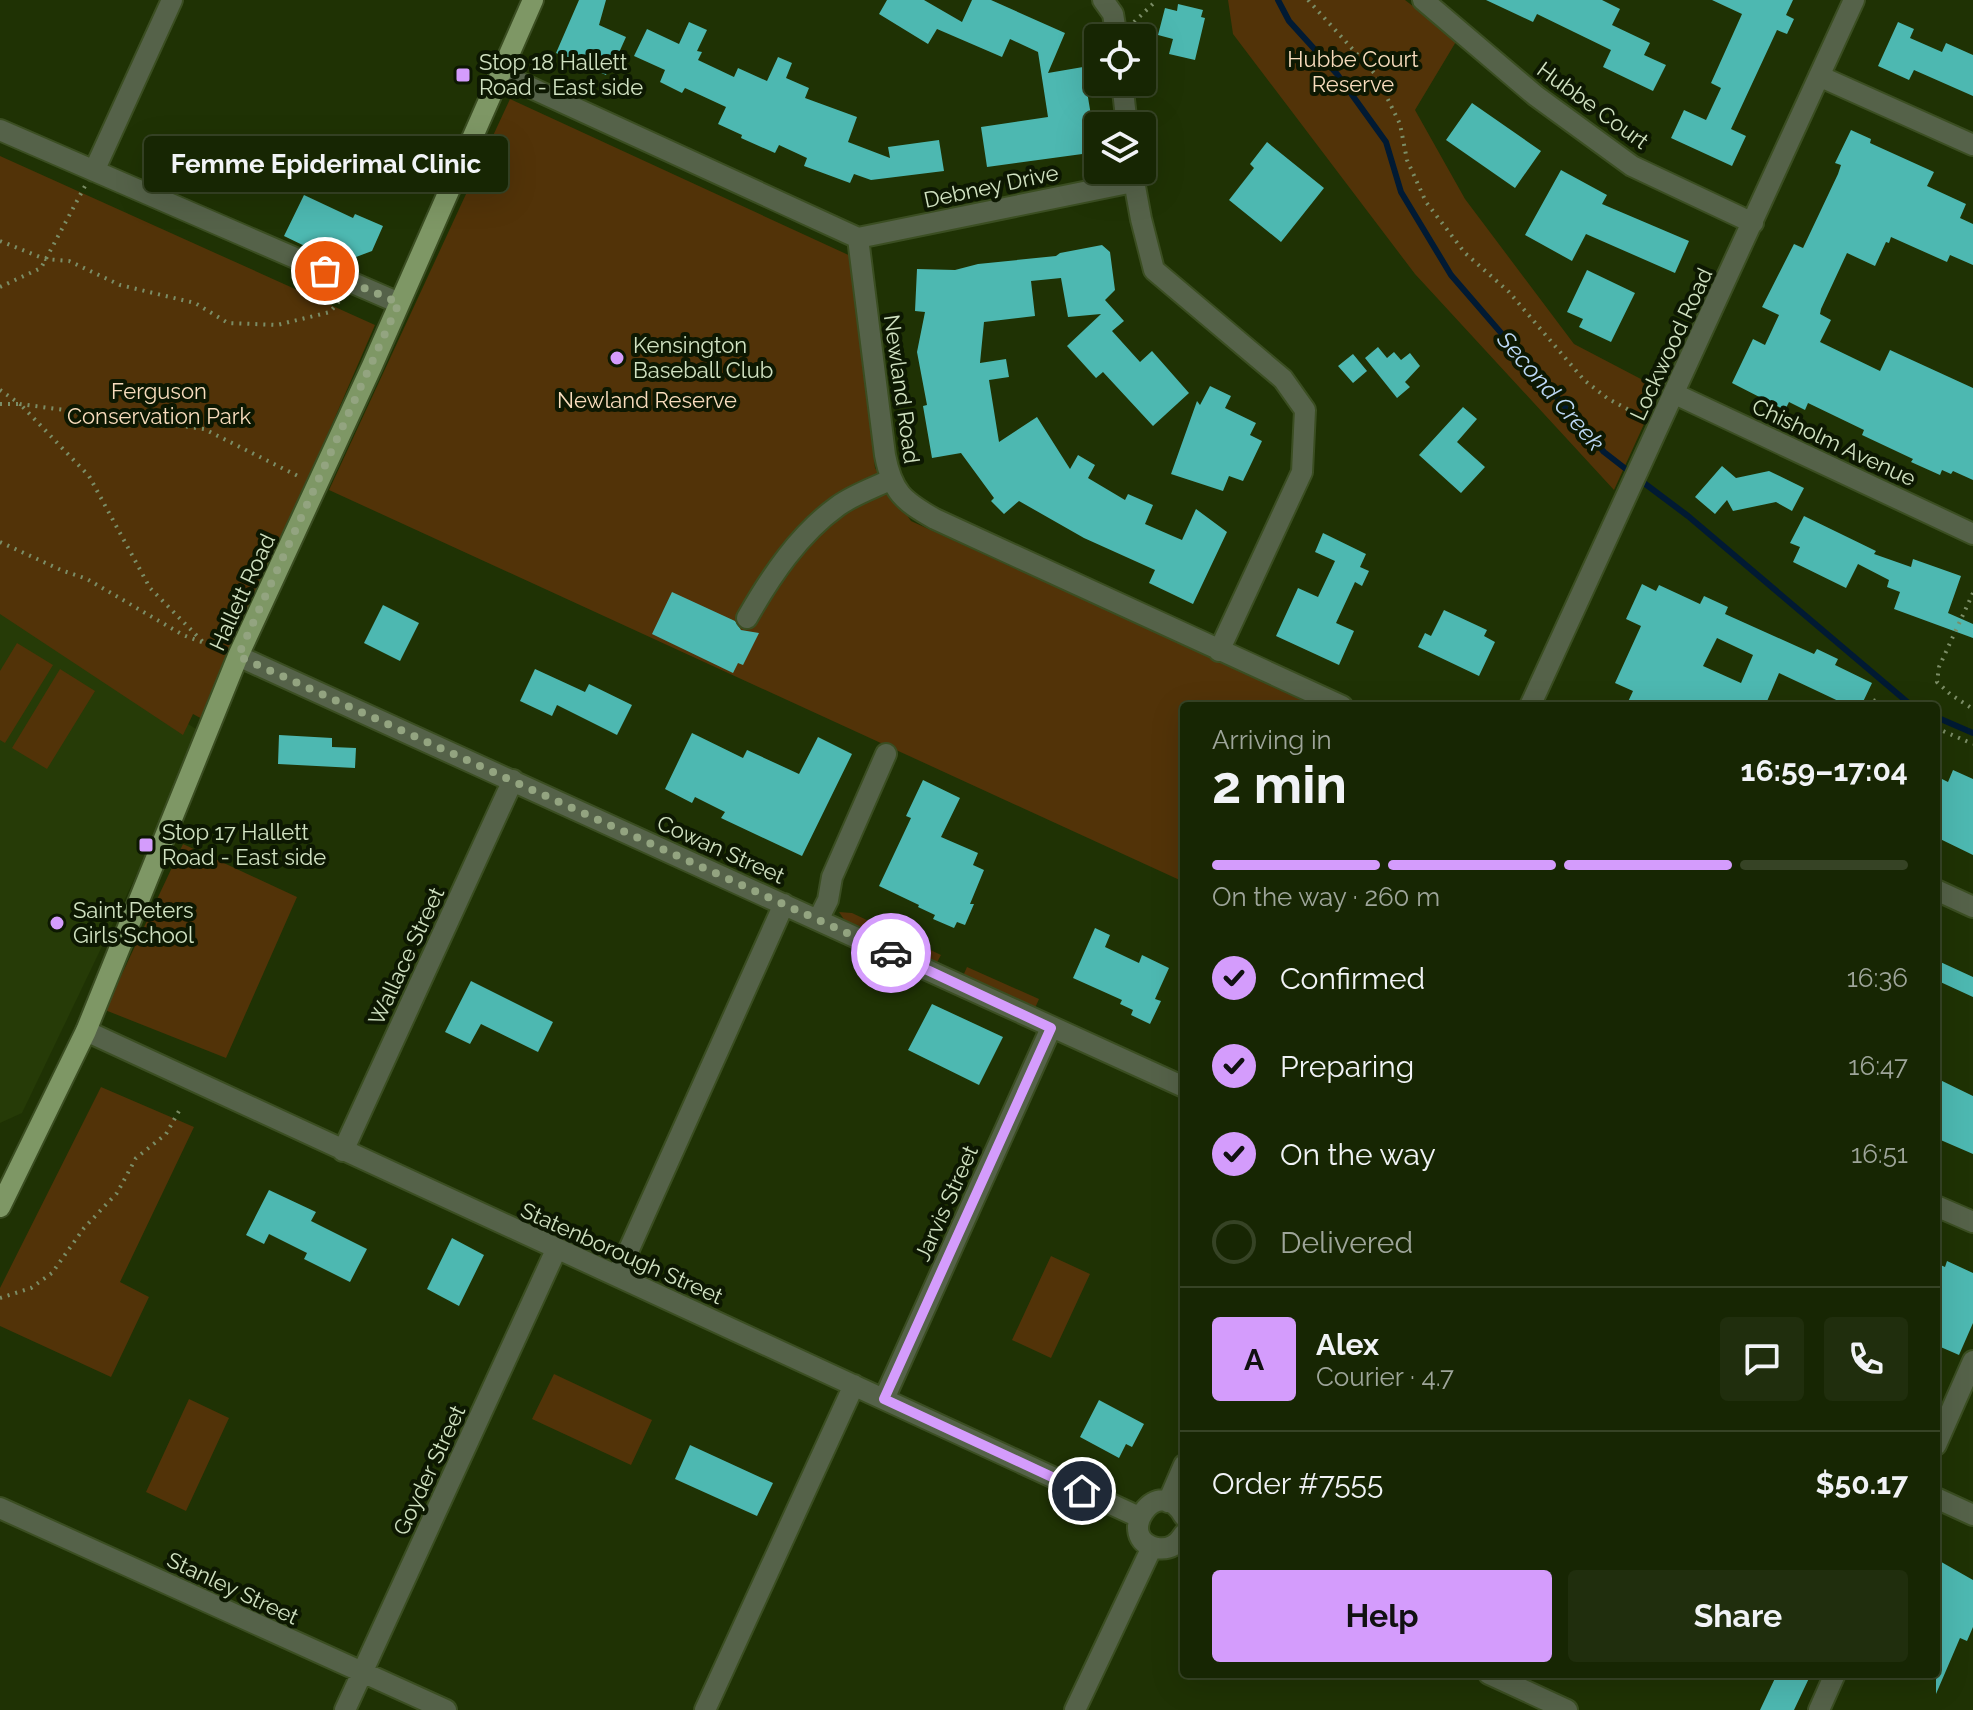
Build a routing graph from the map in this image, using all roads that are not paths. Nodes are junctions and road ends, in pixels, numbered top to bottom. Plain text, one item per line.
1 (172, 0) edge
2 (533, 0) edge
3 (1103, 0) edge
4 (1423, 0) edge
5 (1854, 0) edge
6 (1118, 24) edge
7 (501, 74) junction
8 (1819, 76) junction
9 (0, 130) edge
10 (1973, 145) edge
11 (94, 171) junction
12 (1097, 184) edge
13 (1134, 184) edge
14 (1753, 223) junction
15 (858, 238) junction
16 (399, 303) junction
17 (1675, 394) junction
18 (890, 480) junction
19 (1973, 534) edge
20 (747, 618) dead end
21 (1219, 651) junction
22 (238, 656) junction
23 (1333, 702) edge
24 (1532, 702) edge
25 (886, 754) dead end
26 (513, 780) junction
27 (1940, 892) edge
28 (784, 904) junction
29 (1973, 907) edge
30 (818, 920) junction
31 (1051, 1028) junction
32 (86, 1031) junction
33 (1180, 1085) edge
34 (343, 1151) junction
35 (6, 1176) edge
36 (0, 1207) edge
37 (1940, 1208) edge
38 (1973, 1222) edge
39 (556, 1250) junction
40 (617, 1276) junction
41 (1973, 1361) edge
42 (854, 1385) junction
43 (884, 1399) junction
44 (1940, 1436) edge
45 (1180, 1474) edge
46 (1940, 1500) edge
47 (1168, 1502) junction
48 (0, 1508) edge
49 (1180, 1509) edge
50 (1973, 1515) edge
51 (1139, 1517) junction
52 (1180, 1540) edge
53 (1152, 1547) junction
54 (362, 1673) junction
55 (1498, 1678) edge
56 (1833, 1678) edge
57 (1564, 1709) edge
58 (345, 1710) edge
59 (446, 1710) edge
60 (705, 1710) edge
61 (1075, 1710) edge
62 (1819, 1710) edge

1 - 11 street
2 - 7 main road, Hallett Road
3 - 6 street
4 - 14 street, Hubbe Court
5 - 8 street, Lockwood Road
7 - 15 street
7 - 16 main road, Hallett Road
8 - 10 street
8 - 14 street, Lockwood Road
9 - 11 street
11 - 16 street
12 - 15 street, Debney Drive
13 - 21 street
14 - 17 street, Lockwood Road
15 - 18 street, Newland Road
16 - 22 main road, Hallett Road
17 - 19 street, Chisholm Avenue
17 - 24 street, Lockwood Road
18 - 20 street
18 - 21 street, Newland Road
21 - 23 street, Newland Road
22 - 26 street, Cowan Street
22 - 32 main road, Hallett Road
25 - 30 street
26 - 28 street, Cowan Street
26 - 34 street, Wallace Street
27 - 29 street
28 - 30 street, Cowan Street
28 - 40 street
30 - 31 street, Cowan Street
31 - 33 street, Cowan Street
31 - 43 street, Jarvis Street
32 - 34 street, Statenborough Street
32 - 35 main road, Hallett Road
34 - 39 street, Statenborough Street
35 - 36 main road, Hallett Road
37 - 38 street
39 - 40 street, Statenborough Street
39 - 54 street, Goyder Street
40 - 42 street, Statenborough Street
41 - 44 street
42 - 43 street, Statenborough Street
42 - 60 street
43 - 51 street, Statenborough Street
45 - 47 street
46 - 50 street
47 - 49 street
47 - 51 street
48 - 54 street, Stanley Street
51 - 53 street
52 - 53 street
53 - 61 street
54 - 58 street, Goyder Street
54 - 59 street, Stanley Street
55 - 57 street
56 - 62 street

